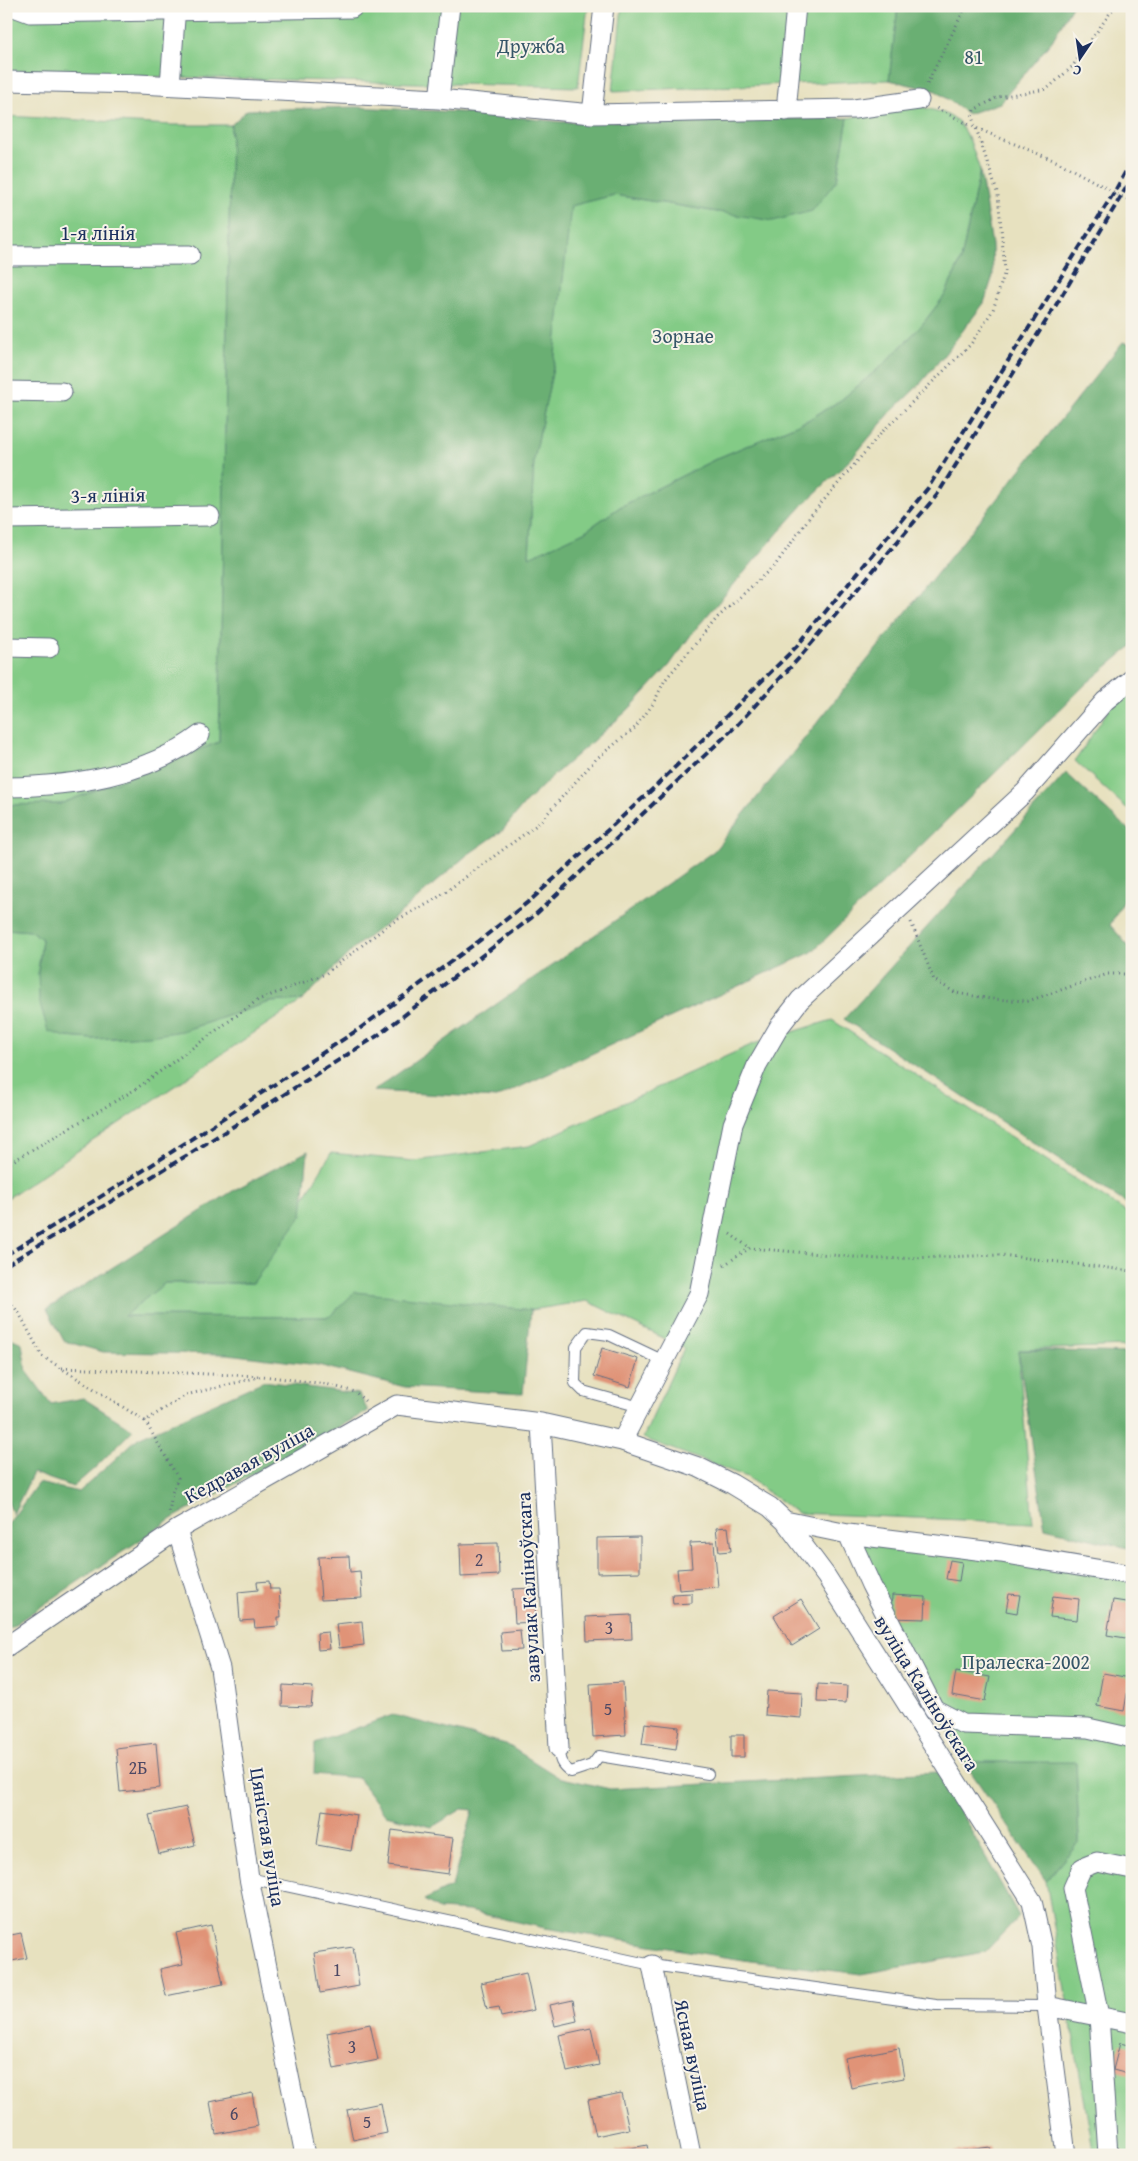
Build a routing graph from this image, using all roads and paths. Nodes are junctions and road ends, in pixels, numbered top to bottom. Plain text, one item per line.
1 (11, 6) edge
2 (354, 6) edge
3 (450, 6) edge
4 (604, 6) edge
5 (796, 6) edge
6 (966, 6) edge
7 (1115, 6) edge
8 (176, 8) edge
9 (6, 81) edge
10 (170, 85) junction
11 (439, 99) junction
12 (919, 100) junction
13 (786, 110) junction
14 (592, 114) junction
15 (976, 128) junction
16 (1132, 202) edge
17 (190, 255) dead end
18 (6, 256) edge
19 (6, 391) edge
20 (62, 392) dead end
21 (210, 516) dead end
22 (6, 519) edge
23 (6, 647) edge
24 (48, 648) dead end
25 (1132, 679) edge
26 (200, 735) dead end
27 (6, 787) edge
28 (901, 907) junction
29 (1132, 976) edge
30 (6, 1165) edge
31 (721, 1267) dead end
32 (1132, 1271) edge
33 (6, 1297) edge
34 (664, 1361) junction
35 (60, 1368) junction
36 (264, 1376) junction
37 (640, 1407) junction
38 (381, 1415) junction
39 (145, 1421) junction
40 (541, 1423) junction
41 (622, 1441) junction
42 (785, 1521) junction
43 (177, 1530) junction
44 (848, 1534) junction
45 (1132, 1575) edge
46 (6, 1648) edge
47 (1132, 1738) edge
48 (559, 1748) joint
49 (708, 1774) dead end
50 (1132, 1869) edge
51 (249, 1878) junction
52 (652, 1965) junction
53 (1047, 2006) junction
54 (1099, 2016) junction
55 (1132, 2024) edge
56 (305, 2155) edge
57 (691, 2155) edge
58 (1066, 2155) edge
59 (1108, 2155) edge

1 - 8 street
2 - 8 street
3 - 11 street
4 - 14 street
5 - 13 street
6 - 12 path
7 - 15 path
8 - 10 street
9 - 10 street
10 - 11 street
11 - 14 street
12 - 13 street
12 - 15 path
13 - 14 street
15 - 16 path
15 - 30 path
17 - 18 street, 1-я лінія
19 - 20 street
21 - 22 street, 3-я лінія
23 - 24 street
25 - 28 street
26 - 27 street
28 - 29 path
28 - 34 street
31 - 32 path
33 - 35 path
34 - 37 street
34 - 37 lane
35 - 36 path
35 - 39 path
36 - 38 path
36 - 39 path
37 - 41 street
38 - 40 street, Кедравая вуліца
38 - 43 street, Кедравая вуліца
39 - 43 path
40 - 41 street, вуліца Каліноўскага
40 - 48 street, завулак Каліноўскага
41 - 42 street, вуліца Каліноўскага
42 - 44 street
42 - 53 street, вуліца Каліноўскага
43 - 46 street, Кедравая вуліца
43 - 51 street, Цяністая вуліца
44 - 45 street
44 - 47 street
48 - 49 lane
50 - 54 street
51 - 52 lane
51 - 56 street, Цяністая вуліца
52 - 53 lane
52 - 57 street, Ясная вуліца
53 - 54 street
53 - 58 street, вуліца Каліноўскага
54 - 55 street
54 - 59 street

